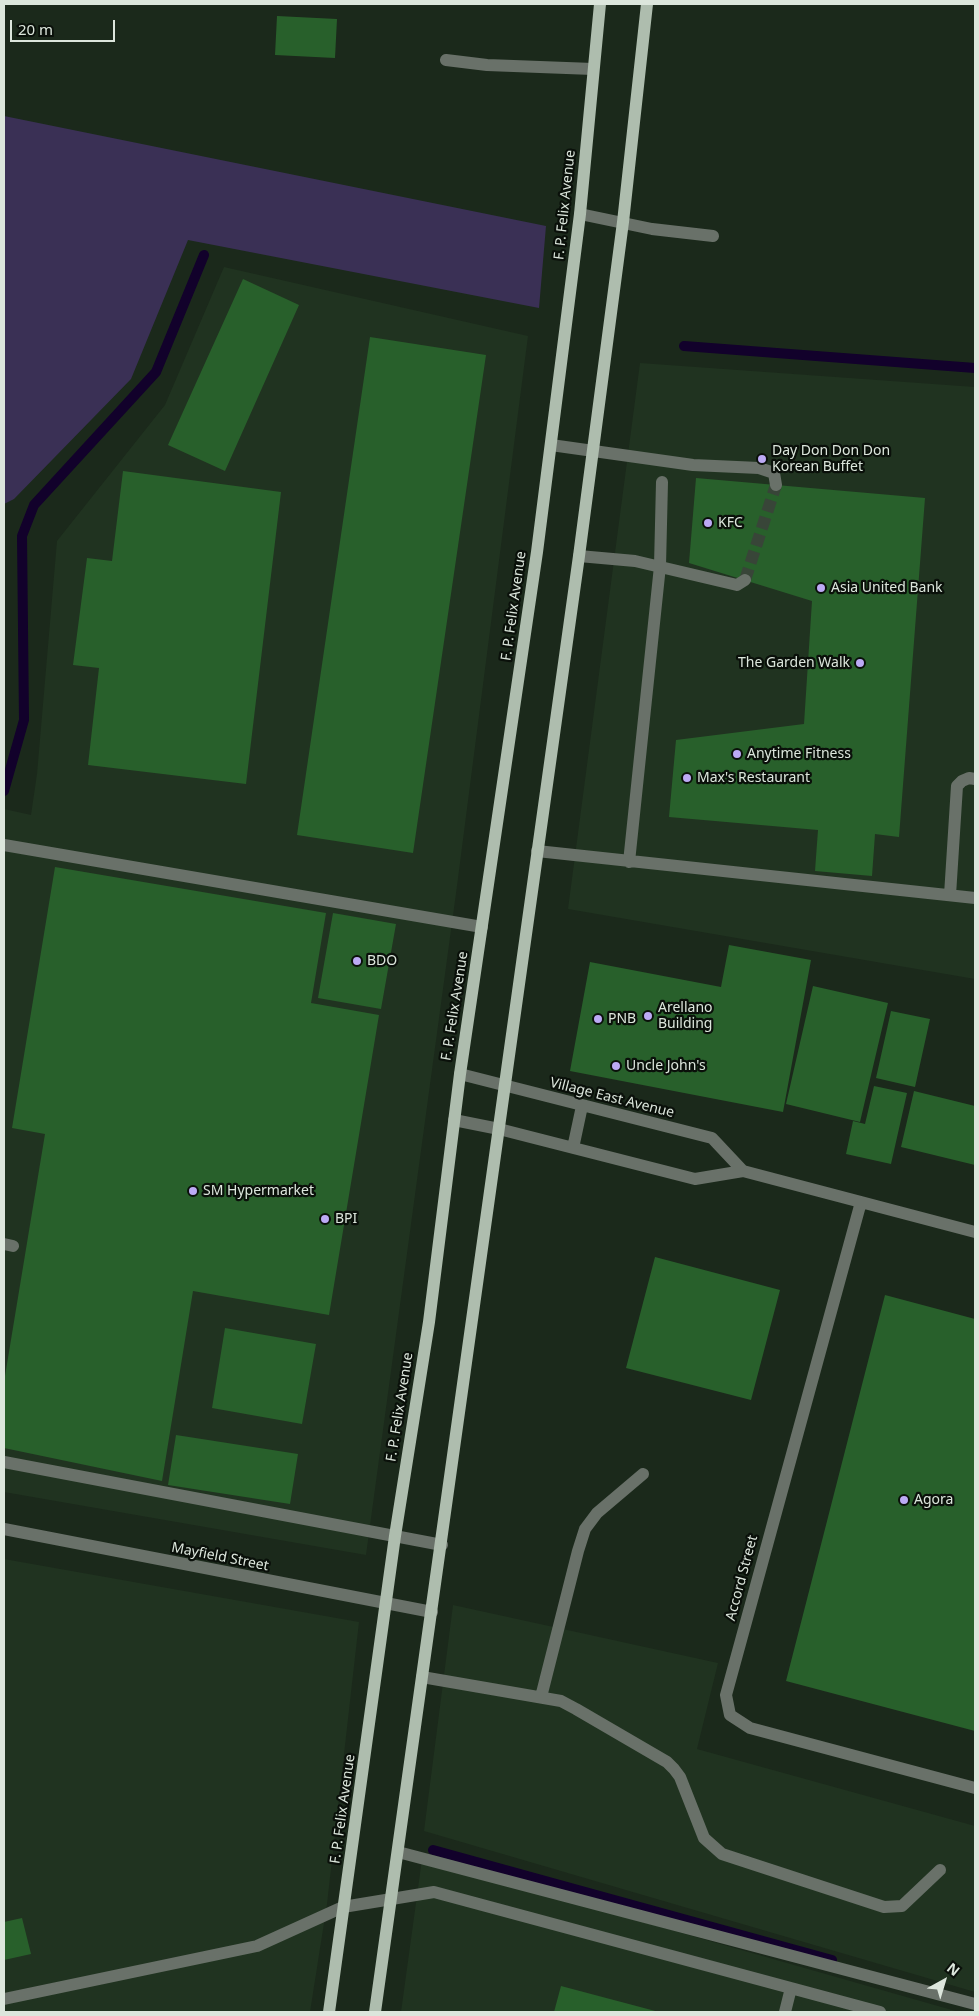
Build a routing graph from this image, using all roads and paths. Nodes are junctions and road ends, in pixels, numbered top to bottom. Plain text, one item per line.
1 (600, 4) edge
2 (647, 4) edge
3 (446, 60) dead end
4 (593, 69) junction
5 (580, 214) junction
6 (623, 222) junction
7 (713, 236) dead end
8 (551, 445) junction
9 (593, 450) junction
10 (662, 482) dead end
11 (776, 485) dead end
12 (579, 556) junction
13 (660, 566) junction
14 (745, 580) dead end
15 (975, 779) edge
16 (4, 845) edge
17 (538, 851) junction
18 (629, 862) junction
19 (950, 895) junction
20 (975, 898) edge
21 (482, 927) junction
22 (460, 1074) junction
23 (504, 1086) junction
24 (582, 1106) junction
25 (454, 1120) junction
26 (498, 1129) junction
27 (573, 1148) junction
28 (743, 1171) junction
29 (861, 1202) junction
30 (975, 1232) edge
31 (4, 1462) edge
32 (643, 1474) dead end
33 (4, 1529) edge
34 (395, 1536) junction
35 (442, 1545) junction
36 (386, 1604) junction
37 (432, 1612) junction
38 (422, 1677) junction
39 (541, 1697) junction
40 (975, 1788) edge
41 (398, 1852) junction
42 (940, 1870) dead end
43 (391, 1898) junction
44 (343, 1907) junction
45 (791, 1988) junction
46 (4, 1999) edge
47 (975, 2004) edge
48 (329, 2012) edge
49 (375, 2012) edge
50 (785, 2012) edge
51 (880, 2012) edge

1 - 4 main road, F. P. Felix Avenue
2 - 6 main road
3 - 4 street
4 - 5 main road, F. P. Felix Avenue
5 - 6 street
5 - 8 main road, F. P. Felix Avenue
6 - 7 street
6 - 9 main road
8 - 9 street
8 - 21 main road, F. P. Felix Avenue
9 - 11 street
9 - 12 main road
10 - 13 street
12 - 13 street
12 - 17 main road
13 - 14 street
13 - 18 street
15 - 19 street
16 - 21 street
17 - 18 street
17 - 23 main road
18 - 19 street
19 - 20 street
21 - 22 main road, F. P. Felix Avenue
22 - 23 street, Village East Avenue
22 - 25 main road, F. P. Felix Avenue
23 - 24 street, Village East Avenue
23 - 26 main road
24 - 27 street
24 - 28 street, Village East Avenue
25 - 26 street
25 - 34 main road, F. P. Felix Avenue
26 - 27 street
26 - 35 main road
27 - 28 street
28 - 29 street
29 - 30 street
29 - 40 street, Accord Street
31 - 34 street
32 - 39 street
33 - 36 street, Mayfield Street
34 - 35 street
34 - 36 main road, F. P. Felix Avenue
35 - 37 main road
36 - 37 street, Mayfield Street
36 - 44 main road, F. P. Felix Avenue
37 - 38 main road
38 - 39 street
38 - 41 main road
39 - 42 street
41 - 43 main road
41 - 47 street
43 - 44 street
43 - 45 street
43 - 49 main road
44 - 46 street
44 - 48 main road, F. P. Felix Avenue
45 - 50 street
45 - 51 street

